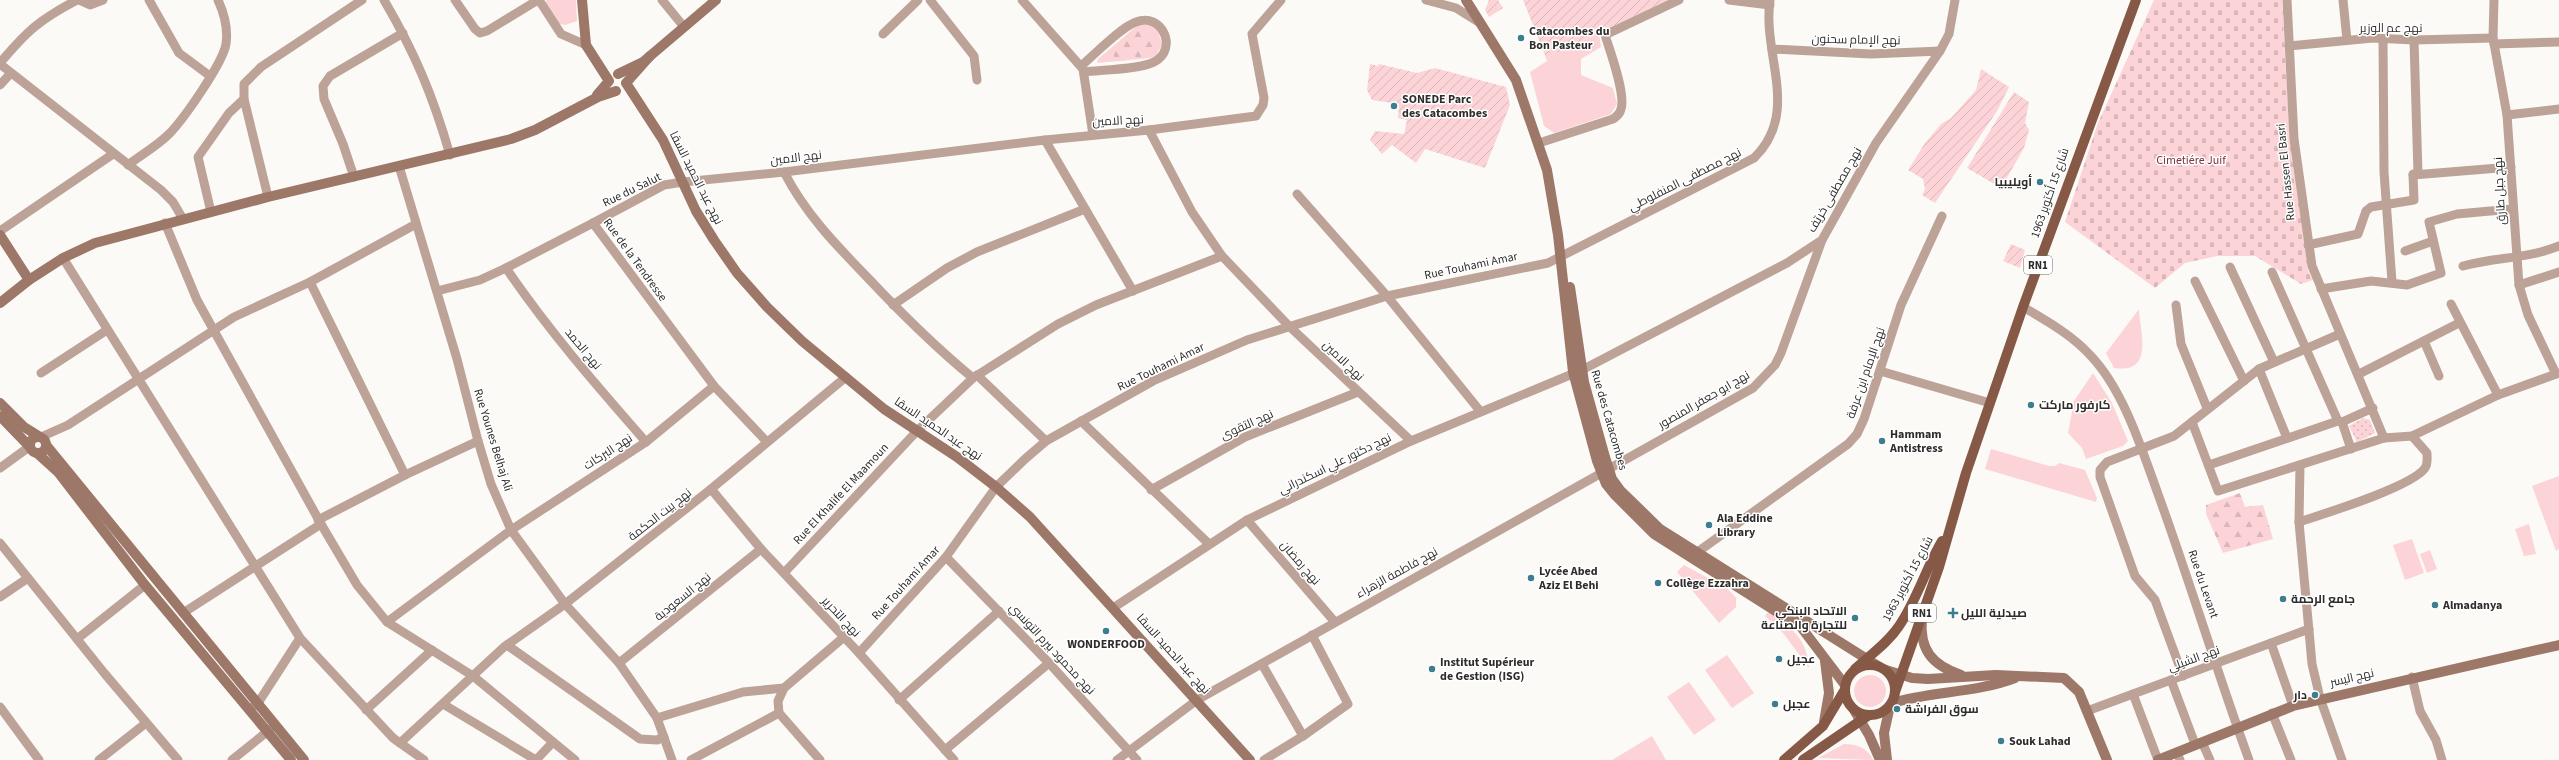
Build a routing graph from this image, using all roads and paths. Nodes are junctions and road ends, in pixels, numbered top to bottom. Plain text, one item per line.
1 (78, 0) edge
2 (103, 0) edge
3 (149, 0) edge
4 (218, 0) edge
5 (362, 0) edge
6 (384, 0) edge
7 (455, 0) edge
8 (539, 0) edge
9 (582, 0) edge
10 (662, 0) edge
11 (716, 0) edge
12 (918, 0) edge
13 (930, 0) edge
14 (1022, 0) edge
15 (1281, 0) edge
16 (1426, 0) edge
17 (1466, 0) edge
18 (1679, 0) edge
19 (1729, 0) edge
20 (1955, 0) edge
21 (2136, 0) edge
22 (2286, 0) edge
23 (2343, 0) edge
24 (2494, 0) edge
25 (1770, 3) edge
26 (1480, 23) junction
27 (684, 27) junction
28 (404, 33) junction
29 (883, 34) dead end
30 (2383, 39) junction
31 (2346, 40) junction
32 (2414, 40) junction
33 (2494, 41) junction
34 (2559, 42) edge
35 (586, 45) junction
36 (2289, 46) junction
37 (1772, 49) junction
38 (1940, 51) junction
39 (650, 56) junction
40 (0, 64) edge
41 (1083, 69) junction
42 (11, 73) junction
43 (210, 76) junction
44 (614, 77) junction
45 (977, 80) dead end
46 (626, 83) junction
47 (0, 85) edge
48 (618, 91) junction
49 (244, 99) junction
50 (591, 101) junction
51 (638, 103) junction
52 (2559, 109) edge
53 (2507, 116) junction
54 (1149, 130) junction
55 (1092, 134) junction
56 (1045, 140) junction
57 (1539, 143) junction
58 (113, 154) junction
59 (450, 154) junction
60 (128, 165) junction
61 (399, 166) junction
62 (2511, 167) junction
63 (784, 172) junction
64 (2413, 174) junction
65 (354, 177) junction
66 (682, 182) junction
67 (1297, 194) dead end
68 (268, 197) junction
69 (2387, 204) junction
70 (1085, 209) junction
71 (2513, 209) junction
72 (211, 212) junction
73 (1942, 216) dead end
74 (183, 219) junction
75 (593, 222) junction
76 (165, 224) junction
77 (416, 224) junction
78 (0, 231) edge
79 (0, 235) edge
80 (1822, 240) junction
81 (2434, 241) junction
82 (2308, 245) junction
83 (2559, 246) edge
84 (2405, 251) dead end
85 (1222, 256) junction
86 (1562, 256) junction
87 (63, 258) junction
88 (2516, 259) junction
89 (2463, 266) dead end
90 (2230, 267) dead end
91 (506, 268) junction
92 (2272, 272) dead end
93 (2559, 272) edge
94 (29, 280) junction
95 (2195, 281) dead end
96 (310, 282) junction
97 (2392, 282) junction
98 (2519, 285) junction
99 (2321, 289) junction
100 (437, 291) junction
101 (1133, 291) junction
102 (1387, 296) junction
103 (0, 303) edge
104 (2451, 304) dead end
105 (893, 305) junction
106 (2176, 305) dead end
107 (2023, 307) junction
108 (2459, 323) junction
109 (1289, 326) junction
110 (107, 330) junction
111 (214, 330) junction
112 (2340, 334) junction
113 (2424, 341) junction
114 (2305, 350) junction
115 (2274, 362) junction
116 (2258, 369) junction
117 (1880, 370) junction
118 (1577, 371) junction
119 (41, 373) dead end
120 (2359, 374) junction
121 (2558, 374) edge
122 (2439, 376) dead end
123 (846, 377) junction
124 (975, 377) junction
125 (138, 380) junction
126 (2244, 381) junction
127 (714, 386) junction
128 (1358, 392) junction
129 (2498, 395) junction
130 (0, 403) edge
131 (1990, 403) junction
132 (2207, 408) junction
133 (2373, 408) junction
134 (1480, 411) junction
135 (0, 416) edge
136 (1081, 421) junction
137 (2192, 422) junction
138 (2340, 422) junction
139 (917, 431) junction
140 (2412, 436) junction
141 (2287, 438) junction
142 (2384, 438) junction
143 (43, 441) junction
144 (478, 441) junction
145 (1046, 441) junction
146 (1411, 441) junction
147 (646, 442) junction
148 (767, 442) junction
149 (2351, 449) junction
150 (33, 450) junction
151 (2142, 450) junction
152 (2209, 465) junction
153 (2300, 465) junction
154 (0, 468) edge
155 (1605, 471) junction
156 (405, 475) junction
157 (996, 487) junction
158 (711, 489) junction
159 (1151, 490) junction
160 (1247, 520) junction
161 (320, 522) junction
162 (2299, 522) junction
163 (510, 530) junction
164 (1948, 533) junction
165 (0, 543) edge
166 (1209, 544) junction
167 (761, 549) junction
168 (1693, 556) junction
169 (946, 557) junction
170 (254, 566) junction
171 (784, 573) junction
172 (28, 578) junction
173 (145, 585) junction
174 (0, 597) edge
175 (565, 604) junction
176 (1113, 608) junction
177 (999, 611) junction
178 (1922, 612) junction
179 (183, 613) junction
180 (1334, 621) junction
181 (387, 622) junction
182 (2309, 630) junction
183 (1312, 635) junction
184 (844, 637) junction
185 (300, 638) junction
186 (77, 639) junction
187 (2271, 643) junction
188 (507, 644) junction
189 (2559, 645) edge
190 (432, 650) junction
191 (859, 653) junction
192 (1824, 659) junction
193 (1866, 659) junction
194 (619, 663) junction
195 (1049, 663) junction
196 (1262, 664) junction
197 (2216, 664) junction
198 (1882, 668) junction
199 (1855, 669) junction
200 (473, 676) junction
201 (1901, 676) junction
202 (2183, 676) junction
203 (1967, 677) junction
204 (2019, 677) junction
205 (2412, 677) junction
206 (2171, 680) junction
207 (784, 688) junction
208 (1845, 688) junction
209 (1895, 692) junction
210 (2133, 694) junction
211 (2320, 698) junction
212 (899, 700) junction
213 (1197, 700) junction
214 (258, 703) junction
215 (443, 704) junction
216 (1891, 704) junction
217 (2293, 706) junction
218 (0, 707) edge
219 (366, 710) junction
220 (250, 711) junction
221 (2087, 711) junction
222 (779, 712) junction
223 (2272, 713) junction
224 (656, 718) junction
225 (1865, 718) junction
226 (146, 723) junction
227 (276, 725) junction
228 (1823, 726) junction
229 (2237, 727) junction
230 (267, 732) junction
231 (1303, 736) junction
232 (664, 737) junction
233 (553, 742) junction
234 (400, 743) junction
235 (2199, 743) junction
236 (945, 750) junction
237 (1128, 750) junction
238 (2178, 756) edge
239 (39, 760) edge
240 (99, 760) edge
241 (178, 760) edge
242 (232, 760) edge
243 (291, 760) edge
244 (304, 760) edge
245 (424, 760) edge
246 (536, 760) edge
247 (575, 760) edge
248 (672, 760) edge
249 (691, 760) edge
250 (820, 760) edge
251 (954, 760) edge
252 (1117, 760) edge
253 (1137, 760) edge
254 (1250, 760) edge
255 (1264, 760) edge
256 (1784, 760) edge
257 (1803, 760) edge
258 (1880, 760) edge
259 (1887, 760) edge
260 (2107, 760) edge
261 (2158, 760) edge
262 (2210, 760) edge
263 (2249, 760) edge
264 (2291, 760) edge
265 (2342, 760) edge
266 (2442, 760) edge

1 - 2 street
1 - 40 street
3 - 43 street
4 - 43 street
5 - 49 street
6 - 28 street
7 - 8 street
8 - 35 street
9 - 35 main road
10 - 27 street
11 - 27 main road
12 - 29 street
13 - 45 street
14 - 41 street
15 - 54 street
16 - 26 street
17 - 26 main road, Rue des Catacombes
18 - 57 street
19 - 25 street
20 - 38 street, نهج مصطفى خريّف
21 - 107 main road, شارع 15 أكتوبر 1963 / RN1
22 - 36 street, Rue Hassen El Basri
23 - 31 street
24 - 33 street, نهج جبل طارق
25 - 37 street, نهج مصطفى المنفلوطي
26 - 57 main road, Rue des Catacombes
27 - 39 main road
28 - 59 street
28 - 65 street
30 - 31 street, نهج عم الوزير
30 - 32 street, نهج عم الوزير
30 - 69 street
31 - 36 street, نهج عم الوزير
32 - 33 street, نهج عم الوزير
32 - 64 street
33 - 34 street, نهج عم الوزير
33 - 53 street, نهج جبل طارق
35 - 44 main road
36 - 82 street, Rue Hassen El Basri
37 - 38 street, نهج الإمام سحنون
37 - 86 street, نهج مصطفى المنفلوطي
38 - 80 street, نهج مصطفى خريّف
39 - 44 main road
39 - 46 main road
40 - 42 street
41 - 41 street
41 - 55 street
42 - 47 street
42 - 58 street
43 - 60 street
44 - 46 main road, نهج عبد الحميد السقا
44 - 48 main road
44 - 50 main road
46 - 48 main road
46 - 51 main road, نهج عبد الحميد السقا
48 - 50 main road
48 - 51 main road, نهج عبد الحميد السقا
49 - 68 street
49 - 72 street
50 - 59 main road
51 - 66 main road, نهج عبد الحميد السقا
52 - 53 street
53 - 62 street, نهج جبل طارق
54 - 55 street, نهج الامين
54 - 85 street, نهج الامين
55 - 56 street, نهج الامين
56 - 63 street, نهج الامين
56 - 70 street
57 - 86 main road, Rue des Catacombes
58 - 60 street
58 - 78 street
59 - 61 main road
60 - 74 street
61 - 65 main road
61 - 77 street, Rue Younes Belhaj Ali
62 - 64 street
62 - 71 street, نهج جبل طارق
63 - 66 street, نهج الامين
63 - 105 street
64 - 69 street
65 - 68 main road
66 - 75 street, Rue du Salut
66 - 123 main road, نهج عبد الحميد السقا
67 - 102 street
68 - 72 main road
69 - 82 street
69 - 97 street
70 - 101 street
70 - 105 street
71 - 81 street
71 - 88 street, نهج جبل طارق
72 - 74 main road
73 - 117 street, نهج الإمام ابن عرفة
74 - 76 main road
75 - 91 street, Rue de la Tendresse
75 - 127 street, Rue de la Tendresse
76 - 87 main road
76 - 111 street
77 - 96 street
77 - 100 street, Rue Younes Belhaj Ali
79 - 94 main road
80 - 118 street, نهج مصطفى خريّف
80 - 155 street, نهج ابو جعفر المنصور
81 - 84 street
81 - 97 street
82 - 99 street, Rue Hassen El Basri
83 - 88 street
85 - 101 street, Rue El Khalife El Maamoun
85 - 109 street, نهج الامين
86 - 102 street, Rue Touhami Amar
86 - 118 main road, Rue des Catacombes
87 - 94 main road
87 - 110 street
88 - 89 street
88 - 98 street, نهج جبل طارق
90 - 115 street
91 - 100 street, Rue de la Tendresse
91 - 147 street, نهج الحمد
92 - 114 street
93 - 98 street
94 - 103 main road
95 - 126 street
96 - 111 street
96 - 156 street
97 - 99 street
98 - 121 street, نهج جبل طارق
99 - 112 street, Rue Hassen El Basri
100 - 144 street, Rue Younes Belhaj Ali
101 - 124 street, Rue El Khalife El Maamoun
102 - 109 street, Rue Touhami Amar
102 - 134 street
104 - 108 street
105 - 124 street
106 - 132 street
107 - 131 main road, شارع 15 أكتوبر 1963 / RN1
107 - 151 street, Rue du Levant
108 - 113 street
108 - 129 street
109 - 128 street, نهج الامين
109 - 136 street, Rue Touhami Amar
110 - 119 street
110 - 125 street
111 - 125 street
111 - 161 street
112 - 114 street
112 - 120 street, Rue Hassen El Basri
113 - 120 street
113 - 122 street
114 - 115 street
114 - 138 street
115 - 116 street
116 - 126 street
116 - 141 street
117 - 131 street
117 - 168 street, نهج الإمام ابن عرفة
118 - 134 street, نهج دكتور علي اسكندراني
118 - 155 main road, Rue des Catacombes
120 - 133 street, Rue Hassen El Basri
121 - 129 street
123 - 139 main road, نهج عبد الحميد السقا
123 - 148 street, نهج بيت الحكمة
124 - 139 street, Rue El Khalife El Maamoun
124 - 145 street
125 - 143 street
125 - 170 street
126 - 132 street
127 - 147 street, نهج البركات
127 - 148 street, Rue de la Tendresse
128 - 146 street, نهج الامين
128 - 159 street, نهج التقوى
129 - 140 street
130 - 143 main road
131 - 164 main road, شارع 15 أكتوبر 1963 / RN1
132 - 137 street
133 - 138 street
133 - 142 street, Rue Hassen El Basri
134 - 146 street, نهج دكتور علي اسكندراني
135 - 150 main road
136 - 145 street, Rue Touhami Amar
136 - 159 street
137 - 151 street
137 - 152 street
138 - 141 street
138 - 149 street
139 - 157 main road, نهج عبد الحميد السقا
139 - 171 street, Rue El Khalife El Maamoun
140 - 142 street
140 - 162 street
141 - 152 street
142 - 149 street
143 - 150 main road
143 - 150 main road
143 - 179 main road
144 - 156 street
144 - 163 street, Rue Younes Belhaj Ali
145 - 157 street, Rue Touhami Amar
146 - 160 street, نهج دكتور علي اسكندراني
147 - 163 street, نهج البركات
148 - 158 street, نهج بيت الحكمة
149 - 153 street
150 - 154 street
150 - 173 main road
151 - 197 street, Rue du Levant
151 - 202 street
152 - 153 street
153 - 162 street
155 - 168 main road, Rue des Catacombes
155 - 180 street, نهج فاطمة الزهراء
156 - 161 street
157 - 169 street, Rue Touhami Amar
157 - 176 main road, نهج عبد الحميد السقا
158 - 167 street, نهج التحرير
158 - 175 street, نهج بيت الحكمة
159 - 166 street
160 - 166 street, نهج دكتور علي اسكندراني
160 - 180 street, نهج رمضان
161 - 170 street
161 - 181 street
162 - 182 street
163 - 175 street, Rue Younes Belhaj Ali
163 - 181 street, نهج البركات
164 - 178 main road, شارع 15 أكتوبر 1963 / RN1
164 - 193 main road, شارع 15 أكتوبر 1963 / RN1
165 - 172 street
166 - 176 street, نهج دكتور علي اسكندراني
167 - 171 street, نهج التحرير
167 - 194 street, نهج السعودية
168 - 192 main road, Rue des Catacombes
168 - 193 main road, Rue des Catacombes
169 - 177 street, نهج محمود بيرم التونسي
169 - 191 street, Rue Touhami Amar
170 - 179 street
170 - 185 street
171 - 184 street, نهج التحرير
172 - 174 street
172 - 186 street
173 - 186 street
173 - 220 main road
175 - 188 street, نهج بيت الحكمة
175 - 194 street, Rue Younes Belhaj Ali
176 - 213 main road, نهج عبد الحميد السقا
177 - 195 street, نهج محمود بيرم التونسي
177 - 212 street
178 - 201 main road, شارع 15 أكتوبر 1963 / RN1
178 - 203 main road
179 - 214 main road
180 - 183 street, نهج فاطمة الزهراء
181 - 190 street
182 - 187 street, نهج الشيلي
182 - 211 street
183 - 196 street, نهج فاطمة الزهراء
183 - 231 street
184 - 191 street, نهج التحرير
184 - 207 street
185 - 214 street
185 - 219 street
186 - 226 street
187 - 197 street, نهج الشيلي
187 - 217 street
188 - 200 street, نهج بيت الحكمة
188 - 232 street
189 - 205 main road, نهج اليسر
190 - 200 street
190 - 219 street
191 - 212 street, نهج التحرير
192 - 208 main road, Rue des Catacombes
192 - 228 main road
193 - 198 main road, Rue des Catacombes
193 - 199 main road, شارع 15 أكتوبر 1963 / RN1
194 - 224 street, Rue Younes Belhaj Ali
195 - 236 street
195 - 237 street, نهج محمود بيرم التونسي
196 - 213 street, نهج فاطمة الزهراء
196 - 231 street
197 - 202 street, نهج الشيلي
197 - 229 street, Rue du Levant
198 - 199 main road
198 - 201 main road, Rue des Catacombes
198 - 209 main road
199 - 208 main road, RN1
200 - 215 street, نهج بيت الحكمة
200 - 233 street
201 - 203 main road, Rue des Catacombes
201 - 209 main road, شارع 15 أكتوبر 1963 / RN1
202 - 206 street, نهج الشيلي
203 - 204 main road, Rue des Catacombes
204 - 216 main road
204 - 221 main road
205 - 211 main road, نهج اليسر
205 - 266 street
206 - 210 street, نهج الشيلي
206 - 235 street
207 - 222 street
207 - 224 street
208 - 225 main road
208 - 228 main road, RN1
209 - 216 main road, RN1
210 - 221 street, نهج الشيلي
210 - 261 street
211 - 217 main road, نهج اليسر
211 - 265 street
212 - 236 street, نهج التحرير
213 - 237 street, نهج فاطمة الزهراء
213 - 254 main road, نهج عبد الحميد السقا
214 - 220 street
214 - 227 main road
215 - 234 street, نهج بيت الحكمة
215 - 246 street
216 - 225 main road
216 - 259 main road
217 - 223 main road, نهج اليسر
218 - 239 street
219 - 234 street
220 - 230 main road
221 - 260 main road
222 - 249 street
222 - 250 street
223 - 229 main road, نهج اليسر
223 - 264 street
224 - 232 street, Rue Younes Belhaj Ali
225 - 257 main road
225 - 258 main road
226 - 240 street
226 - 241 street
227 - 230 street
227 - 244 main road
228 - 256 main road, RN1
229 - 235 main road, نهج اليسر
229 - 263 street, Rue du Levant
230 - 242 street
230 - 243 main road
231 - 255 street
232 - 248 street, Rue Younes Belhaj Ali
233 - 246 street
233 - 247 street
234 - 245 street
235 - 238 main road, نهج اليسر
235 - 262 street
236 - 251 street, نهج التحرير
237 - 252 street, نهج فاطمة الزهراء
237 - 253 street, نهج محمود بيرم التونسي
238 - 261 main road, نهج اليسر

